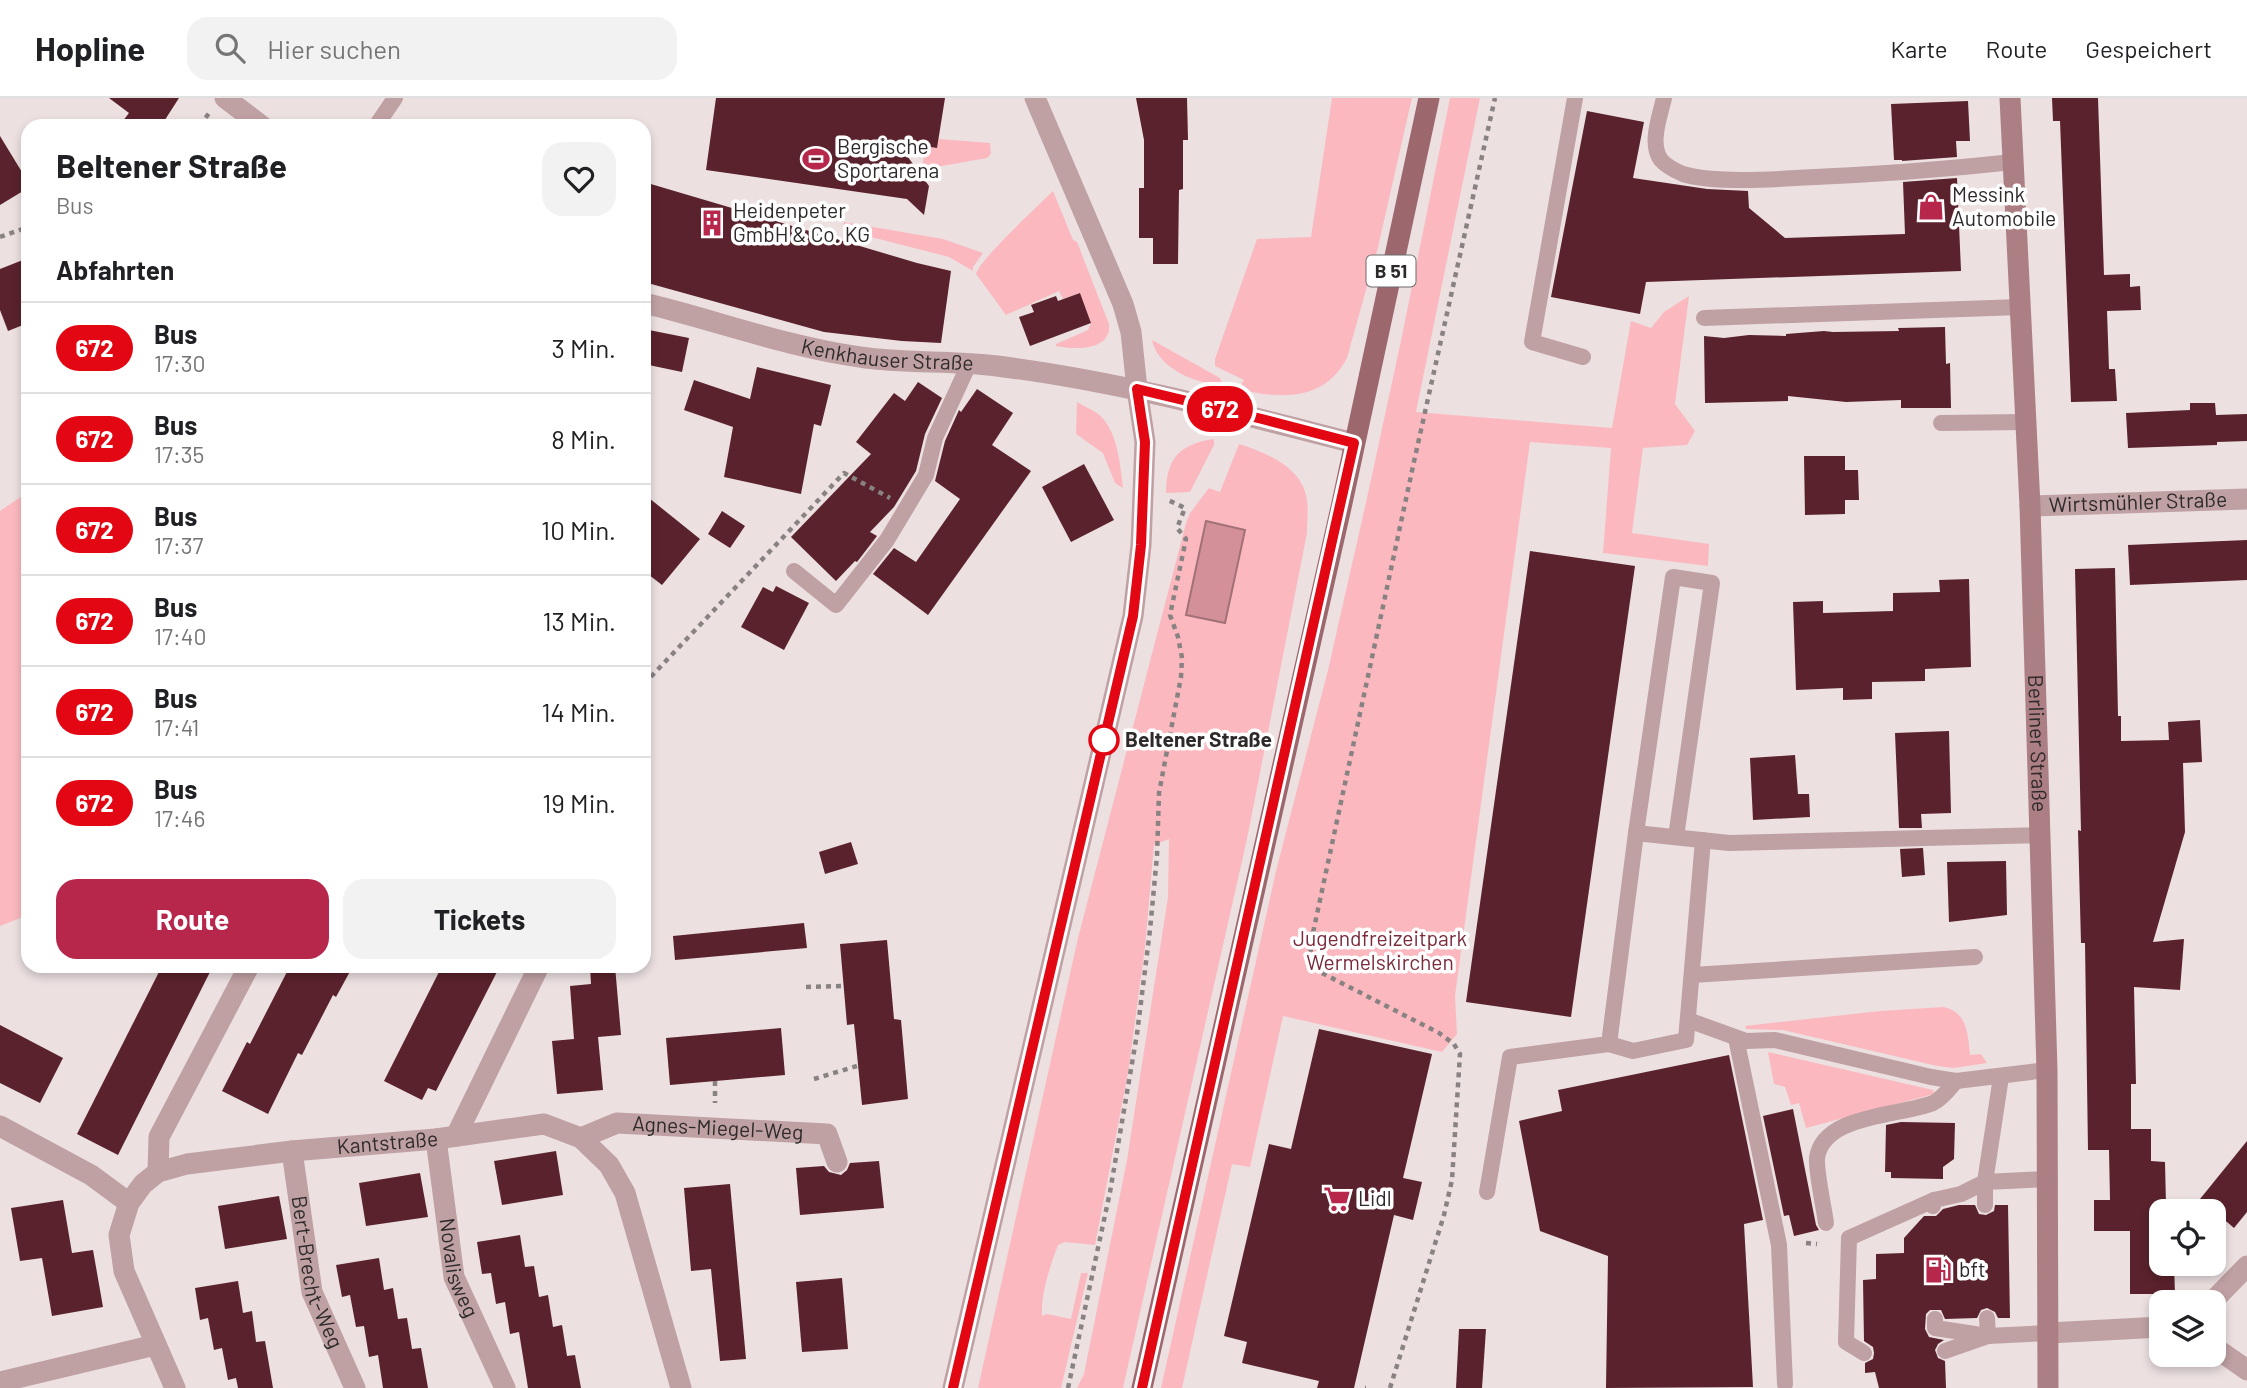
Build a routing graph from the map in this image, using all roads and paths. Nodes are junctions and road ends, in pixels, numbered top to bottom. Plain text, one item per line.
1 (225, 98) edge
2 (395, 98) edge
3 (1034, 98) edge
4 (1429, 98) edge
5 (1495, 98) edge
6 (1575, 98) edge
7 (1664, 98) edge
8 (2010, 98) edge
9 (253, 119) edge
10 (381, 119) edge
11 (2012, 162) junction
12 (21, 230) edge
13 (0, 237) edge
14 (651, 305) edge
15 (2020, 307) junction
16 (1704, 318) dead end
17 (1583, 357) dead end
18 (968, 364) junction
19 (1137, 389) junction
20 (2025, 422) junction
21 (1941, 423) dead end
22 (1354, 443) junction
23 (1143, 497) junction
24 (2247, 499) edge
25 (2030, 506) junction
26 (906, 507) junction
27 (794, 570) dead end
28 (651, 677) edge
29 (1636, 833) junction
30 (2039, 835) junction
31 (1676, 837) junction
32 (1703, 840) junction
33 (1975, 957) dead end
34 (245, 973) edge
35 (535, 973) edge
36 (1692, 975) junction
37 (844, 986) dead end
38 (806, 987) dead end
39 (1688, 1020) junction
40 (1736, 1038) junction
41 (1609, 1044) junction
42 (857, 1066) dead end
43 (2047, 1070) junction
44 (2001, 1077) junction
45 (814, 1079) dead end
46 (1956, 1081) junction
47 (0, 1126) edge
48 (446, 1137) junction
49 (581, 1138) junction
50 (292, 1151) junction
51 (837, 1162) dead end
52 (158, 1172) junction
53 (2047, 1179) junction
54 (1985, 1182) junction
55 (1487, 1192) dead end
56 (128, 1203) junction
57 (1985, 1205) dead end
58 (1826, 1223) joint
59 (1806, 1243) junction
60 (1815, 1244) dead end
61 (1779, 1245) junction
62 (2247, 1266) edge
63 (2224, 1290) edge
64 (1987, 1318) dead end
65 (1935, 1319) dead end
66 (2149, 1328) edge
67 (2049, 1333) junction
68 (1988, 1336) junction
69 (155, 1345) junction
70 (1945, 1351) dead end
71 (1864, 1353) dead end
72 (2226, 1355) edge
73 (2247, 1370) edge
74 (0, 1382) edge
75 (1785, 1384) dead end
76 (175, 1388) edge
77 (355, 1388) edge
78 (505, 1388) edge
79 (681, 1388) edge
80 (953, 1388) edge
81 (1068, 1388) edge
82 (1142, 1388) edge
83 (1390, 1388) edge
84 (2048, 1388) edge

1 - 9 street
2 - 10 lane
3 - 19 street
4 - 22 main road, B 51
5 - 83 path
6 - 17 lane
7 - 11 lane
8 - 11 main road, Berliner Straße
11 - 15 main road, Berliner Straße
12 - 13 path
14 - 18 street, Kenkhauser Straße
15 - 16 lane
15 - 20 main road, Berliner Straße
18 - 19 street, Kenkhauser Straße
18 - 26 lane
19 - 22 street, Kenkhauser Straße
19 - 23 street
20 - 21 lane
20 - 25 main road, Berliner Straße
22 - 82 main road, B 51
23 - 80 street
23 - 81 path
24 - 25 street, Wirtsmühler Straße
25 - 30 main road, Berliner Straße
26 - 27 lane
26 - 28 path
29 - 31 lane
29 - 31 lane
29 - 41 lane
30 - 32 lane
30 - 43 main road, Berliner Straße
31 - 32 lane
32 - 36 lane
33 - 36 lane
34 - 52 street
35 - 48 street
36 - 39 lane
37 - 38 path
39 - 40 lane
39 - 41 lane
40 - 46 lane
40 - 61 lane
41 - 55 lane
42 - 45 path
43 - 44 lane
43 - 53 main road, Berliner Straße
44 - 46 lane
44 - 54 lane
46 - 58 lane
47 - 56 street
48 - 49 street, Kantstraße
48 - 50 street, Kantstraße
48 - 78 street, Novalisweg
49 - 51 street, Agnes-Miegel-Weg
49 - 79 street, Kantstraße
50 - 52 street, Kantstraße
50 - 77 street, Bert-Brecht-Weg
52 - 56 street
53 - 54 lane
53 - 67 main road, Berliner Straße
54 - 57 lane
54 - 71 lane
56 - 69 street
58 - 59 path
59 - 60 path
59 - 61 path
61 - 75 lane
62 - 63 street
64 - 68 lane
65 - 68 lane
66 - 67 street
67 - 68 lane
67 - 84 main road, Berliner Straße
68 - 70 lane
69 - 74 street
69 - 76 street
72 - 73 street

